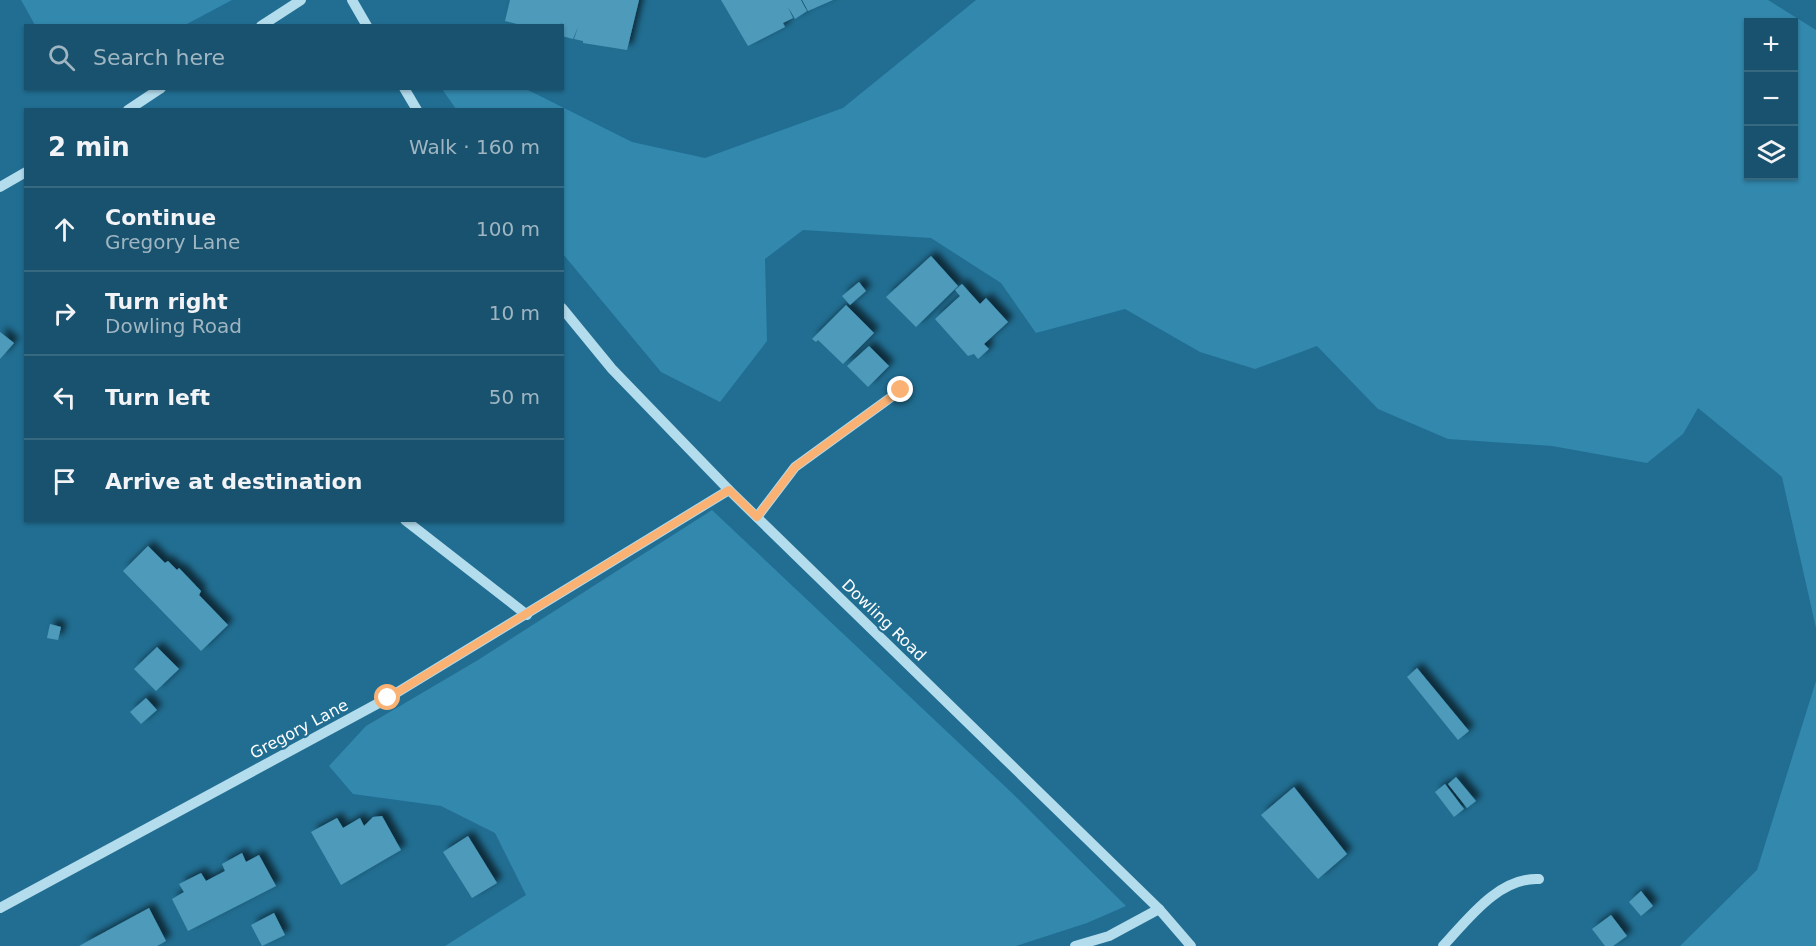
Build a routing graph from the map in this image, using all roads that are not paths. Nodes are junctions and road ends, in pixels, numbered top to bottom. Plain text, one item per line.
1 (301, 0) edge
2 (352, 0) edge
3 (264, 24) edge
4 (366, 24) edge
5 (158, 90) edge
6 (405, 90) edge
7 (131, 108) edge
8 (416, 108) edge
9 (24, 173) edge
10 (0, 187) edge
11 (564, 310) edge
12 (901, 390) dead end
13 (729, 490) junction
14 (757, 517) junction
15 (408, 522) edge
16 (527, 615) junction
17 (1539, 879) dead end
18 (0, 908) edge
19 (1159, 909) junction
20 (1075, 946) edge
21 (1191, 946) edge
22 (1443, 946) edge

1 - 3 street
2 - 4 street
5 - 7 street
6 - 8 street
9 - 10 street
11 - 13 street, Dowling Road
12 - 14 street
13 - 14 street, Dowling Road
13 - 16 street, Gregory Lane
14 - 19 street, Dowling Road
15 - 16 street
16 - 18 street, Gregory Lane
17 - 22 street
19 - 20 street
19 - 21 street, Dowling Road

